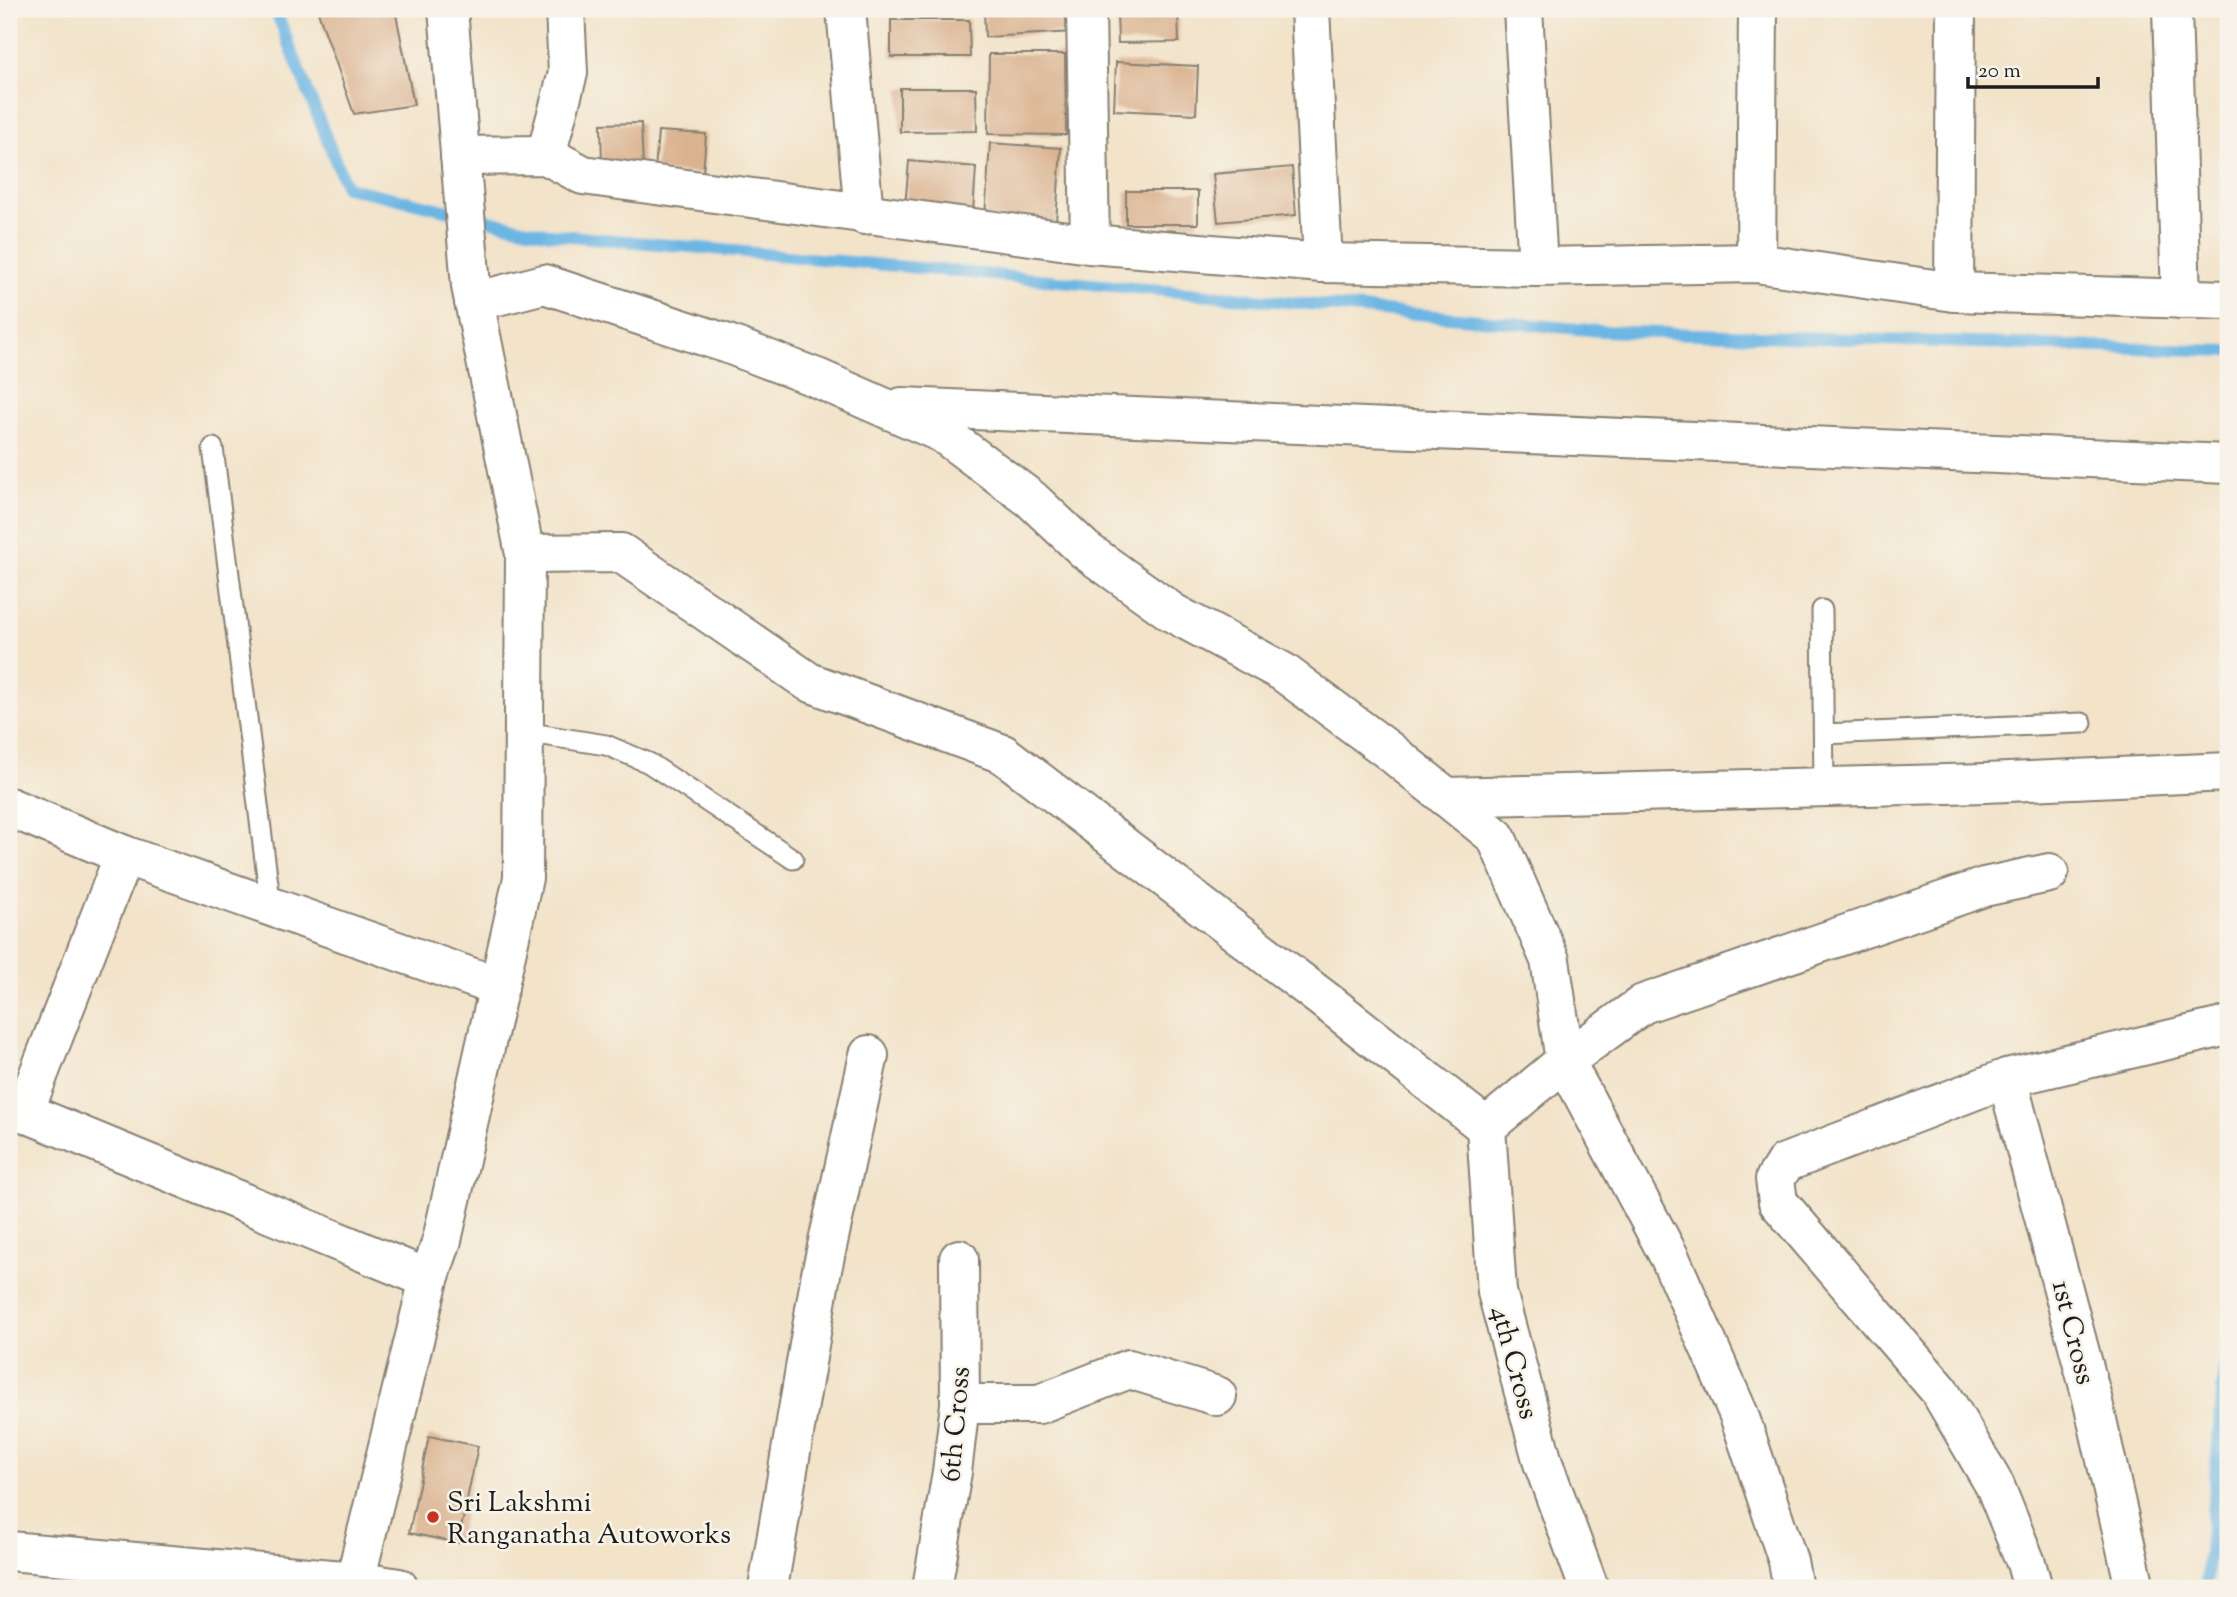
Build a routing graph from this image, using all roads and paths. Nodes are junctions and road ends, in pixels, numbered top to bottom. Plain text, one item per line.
1 (448, 9) edge
2 (565, 9) edge
3 (846, 9) edge
4 (1086, 9) edge
5 (1310, 9) edge
6 (1523, 9) edge
7 (1758, 9) edge
8 (1956, 9) edge
9 (2172, 9) edge
10 (545, 155) junction
11 (461, 164) junction
12 (864, 215) junction
13 (1090, 244) junction
14 (1323, 263) junction
15 (1756, 263) junction
16 (1538, 267) junction
17 (1954, 292) junction
18 (472, 294) junction
19 (2181, 299) junction
20 (2228, 300) edge
21 (879, 406) junction
22 (213, 448) dead end
23 (2228, 464) edge
24 (525, 554) junction
25 (1822, 610) dead end
26 (2082, 723) dead end
27 (524, 732) junction
28 (1824, 734) junction
29 (2228, 772) edge
30 (1824, 788) junction
31 (1446, 797) junction
32 (9, 807) edge
33 (124, 855) junction
34 (793, 859) dead end
35 (2049, 873) dead end
36 (271, 908) junction
37 (499, 987) junction
38 (2227, 1026) edge
39 (869, 1055) dead end
40 (1566, 1061) junction
41 (2007, 1078) junction
42 (16, 1109) edge
43 (1486, 1126) junction
44 (959, 1259) dead end
45 (429, 1279) junction
46 (1217, 1396) dead end
47 (960, 1404) junction
48 (9, 1551) edge
49 (355, 1581) junction
50 (399, 1588) edge
51 (768, 1588) edge
52 (932, 1588) edge
53 (1589, 1588) edge
54 (1793, 1588) edge
55 (2033, 1588) edge
56 (2135, 1588) edge

1 - 11 street
2 - 10 street
3 - 12 street
4 - 13 street
5 - 14 street
6 - 16 street
7 - 15 street
8 - 17 street
9 - 19 street
10 - 11 street
10 - 12 street
11 - 18 street
12 - 13 street
13 - 14 street
14 - 16 street
15 - 16 street
15 - 17 street
17 - 19 street
18 - 21 street
18 - 24 street
19 - 20 street
21 - 23 street
21 - 31 street
22 - 36 lane
24 - 27 street
24 - 43 street
25 - 28 lane
26 - 28 lane
27 - 34 lane
27 - 37 street
28 - 30 lane
29 - 30 street
30 - 31 street
31 - 40 street
32 - 33 street
33 - 36 street
33 - 42 street
35 - 40 street
36 - 37 street
37 - 45 street
38 - 41 street
39 - 51 street
40 - 43 street
40 - 54 street
41 - 55 street
41 - 56 street, 1st Cross
42 - 45 street
43 - 53 street, 4th Cross
44 - 47 street, 6th Cross
45 - 49 street
46 - 47 street
47 - 52 street, 6th Cross
48 - 49 street
49 - 50 street

